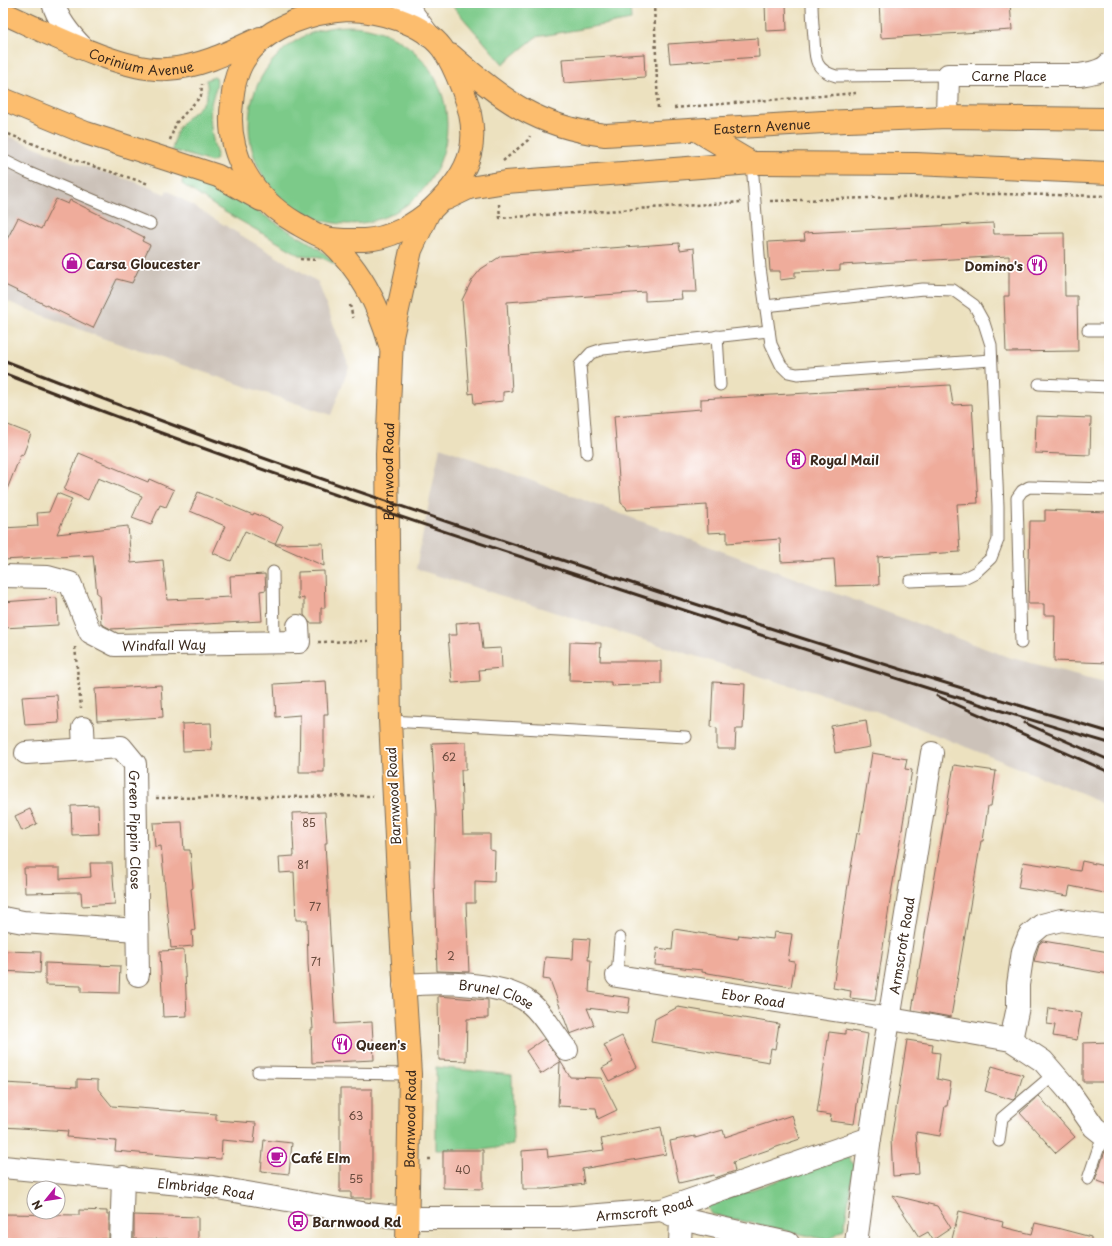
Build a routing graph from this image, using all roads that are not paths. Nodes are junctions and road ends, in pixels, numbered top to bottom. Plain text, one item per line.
1 (53, 3) edge
2 (318, 3) edge
3 (405, 3) edge
4 (812, 3) edge
5 (3, 13) edge
6 (290, 24) junction
7 (436, 42) junction
8 (83, 48) junction
9 (1109, 64) edge
10 (948, 75) junction
11 (3, 99) edge
12 (947, 117) junction
13 (1109, 119) edge
14 (698, 131) junction
15 (3, 160) edge
16 (752, 163) junction
17 (1109, 173) edge
18 (273, 208) junction
19 (432, 209) junction
20 (150, 224) dead end
21 (326, 238) junction
22 (765, 306) junction
23 (1088, 330) dead end
24 (1109, 330) edge
25 (769, 331) junction
26 (717, 336) junction
27 (391, 348) junction
28 (991, 360) junction
29 (1039, 384) dead end
30 (720, 385) dead end
31 (1109, 387) edge
32 (587, 454) dead end
33 (1109, 489) edge
34 (273, 572) dead end
35 (3, 576) edge
36 (910, 581) dead end
37 (298, 634) road end
38 (274, 643) junction
39 (1021, 643) dead end
40 (390, 721) junction
41 (686, 737) dead end
42 (26, 753) dead end
43 (932, 753) dead end
44 (3, 918) edge
45 (1109, 927) edge
46 (137, 930) junction
47 (620, 938) dead end
48 (138, 975) dead end
49 (617, 976) joint
50 (404, 985) junction
51 (891, 1019) junction
52 (1011, 1040) junction
53 (567, 1050) dead end
54 (258, 1072) dead end
55 (410, 1074) junction
56 (1054, 1074) junction
57 (1106, 1137) edge
58 (870, 1138) junction
59 (999, 1141) dead end
60 (3, 1167) edge
61 (123, 1177) junction
62 (1088, 1179) dead end
63 (671, 1214) junction
64 (408, 1218) junction
65 (121, 1243) edge
66 (407, 1243) edge
67 (680, 1243) edge
68 (788, 1243) edge
69 (856, 1243) edge

1 - 8 street
2 - 6 street
3 - 7 street
4 - 10 lane
5 - 8 main road, Corinium Avenue
6 - 7 main road, Eastern Avenue
6 - 8 main road, Corinium Avenue
6 - 18 main road
7 - 14 main road, Eastern Avenue
7 - 19 main road
9 - 10 street, Carne Place
10 - 12 street
11 - 18 main road
12 - 13 main road, Eastern Avenue
12 - 14 main road, Eastern Avenue
14 - 16 main road
15 - 20 lane
16 - 17 main road
16 - 19 main road
16 - 22 lane
18 - 21 main road
19 - 21 main road
19 - 27 main road, Barnwood Road
21 - 27 main road, Barnwood Road
22 - 25 lane
22 - 28 lane
23 - 24 lane
25 - 26 lane
25 - 28 lane
26 - 30 lane
26 - 32 lane
27 - 40 main road, Barnwood Road
28 - 36 lane
29 - 31 lane
33 - 39 lane
34 - 38 lane
35 - 38 street, Windfall Way
37 - 38 street, Windfall Way
40 - 41 lane
40 - 50 main road, Barnwood Road
42 - 46 street, Green Pippin Close
43 - 51 street, Armscroft Road
44 - 46 street
45 - 52 street
46 - 48 street, Green Pippin Close
47 - 49 lane
49 - 51 street, Ebor Road
50 - 53 street, Brunel Close
50 - 55 main road, Barnwood Road
51 - 52 street, Ebor Road
51 - 58 street, Armscroft Road
52 - 56 street
54 - 55 lane
55 - 64 main road, Barnwood Road
56 - 57 street
56 - 59 lane
57 - 62 lane
58 - 63 street, Armscroft Road
58 - 69 street, Armscroft Road
60 - 61 street, Elmbridge Road
61 - 64 street, Elmbridge Road
61 - 65 street
63 - 64 street, Armscroft Road
63 - 67 street
63 - 68 street
64 - 66 main road, Barnwood Road

